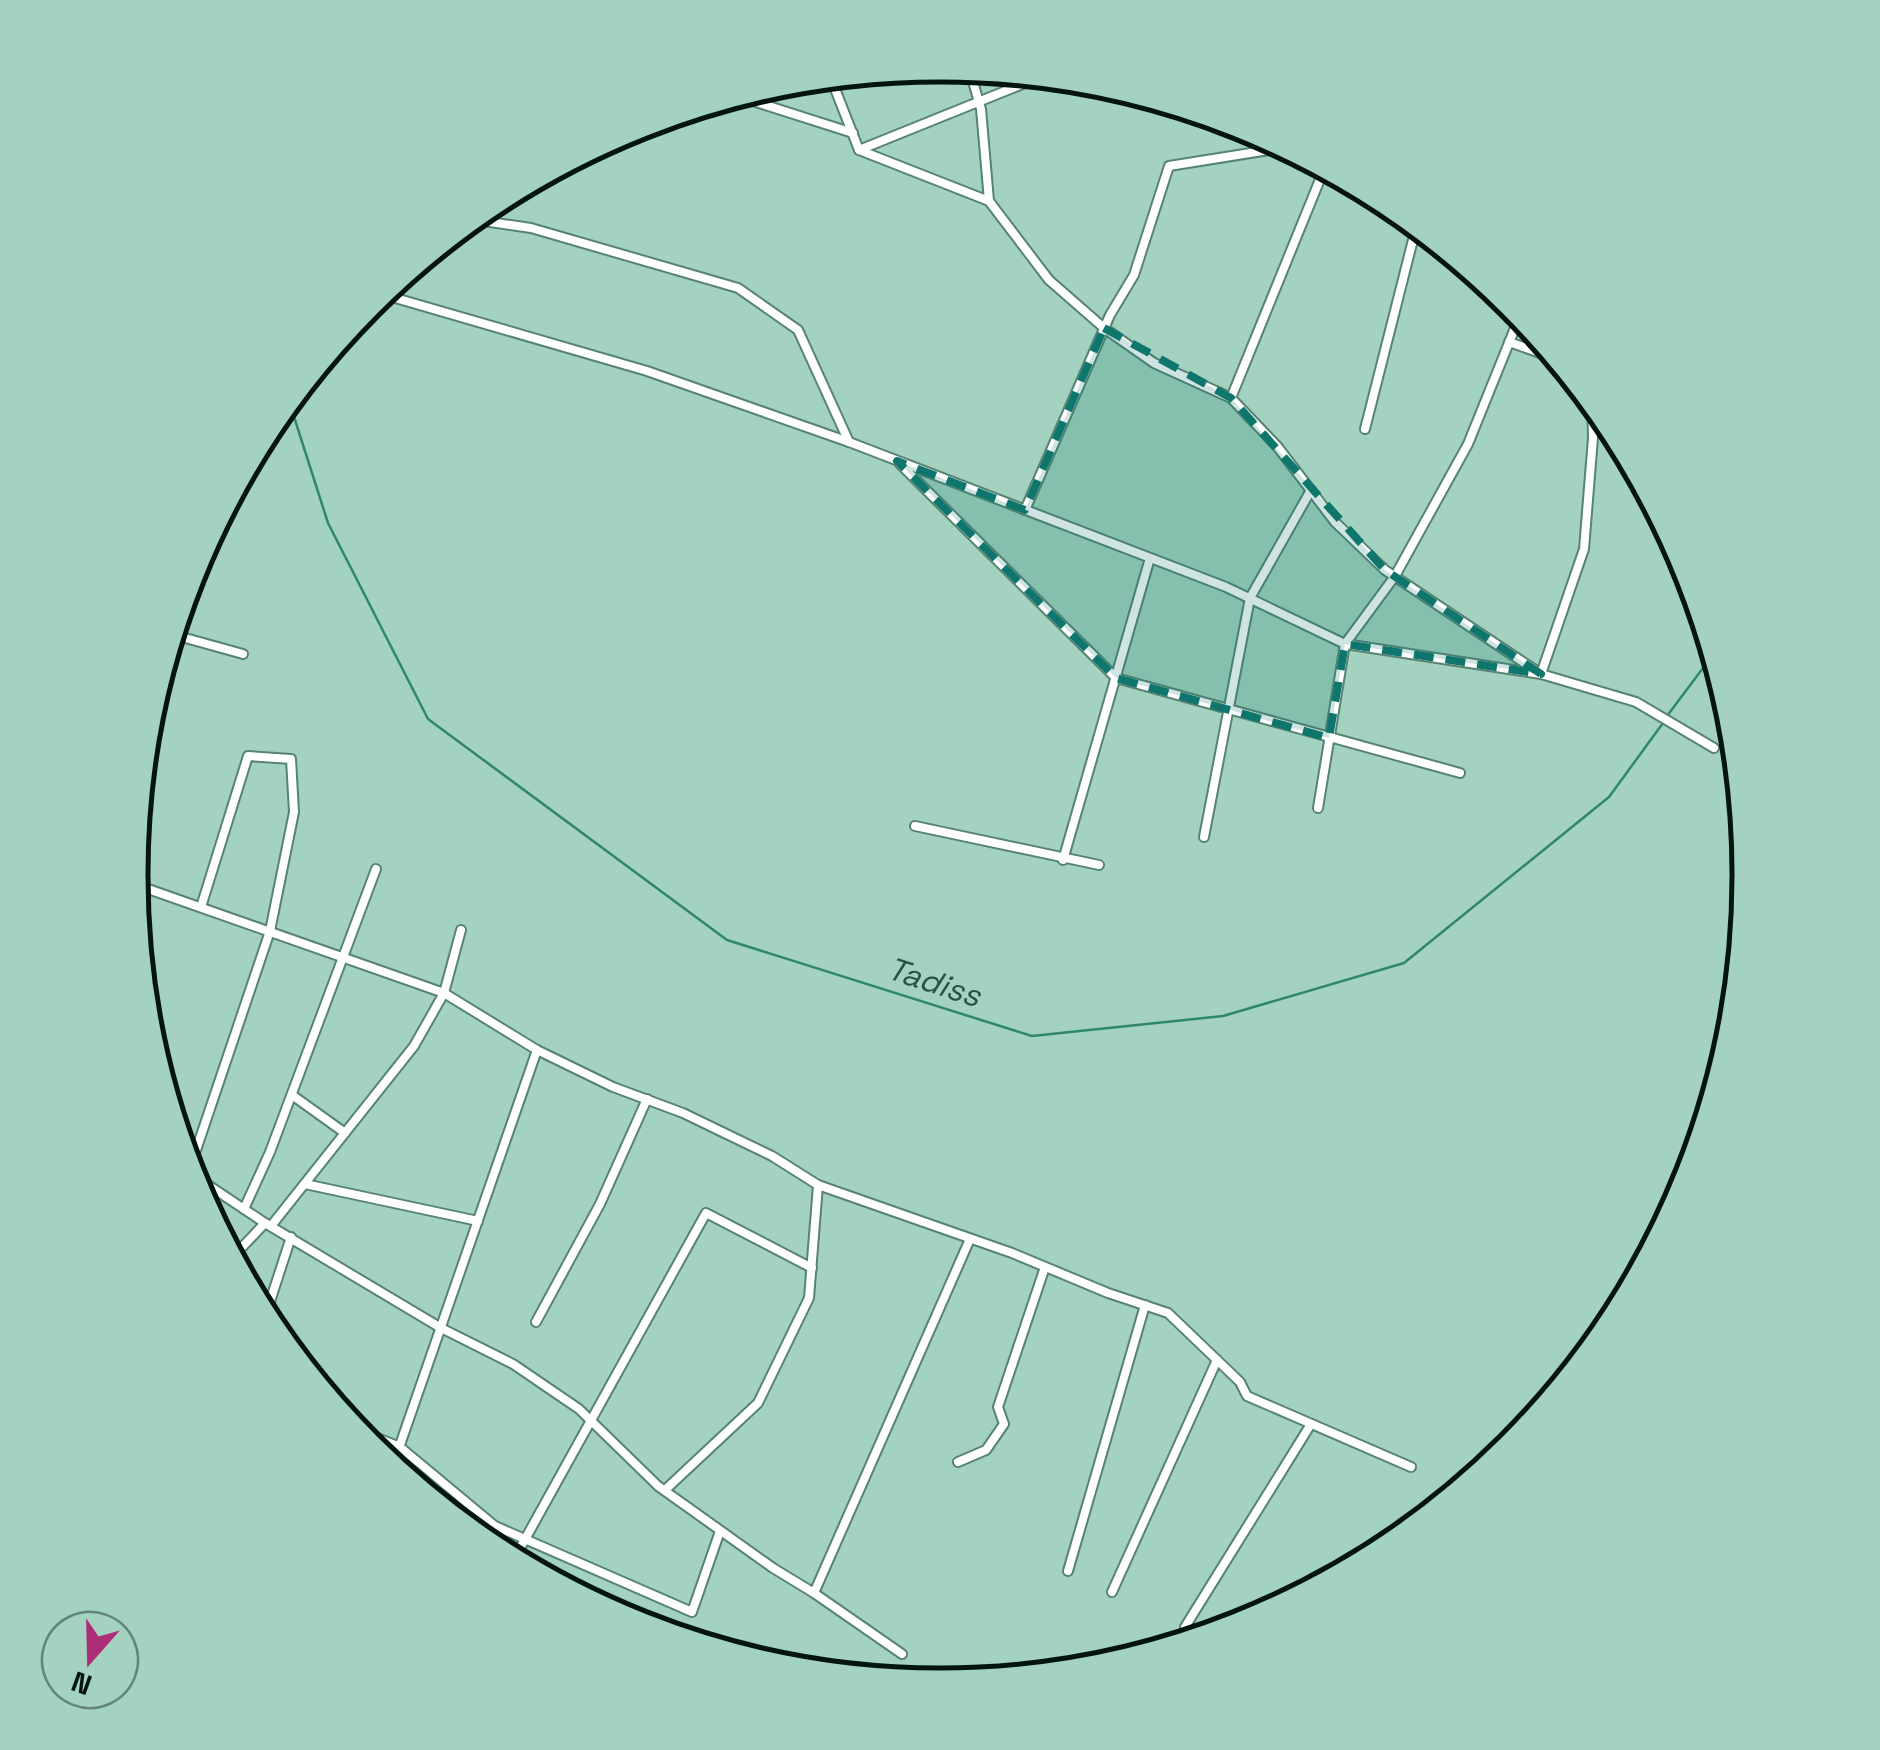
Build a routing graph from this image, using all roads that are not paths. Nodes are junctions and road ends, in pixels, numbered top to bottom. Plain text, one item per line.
1 (973, 83) edge
2 (1018, 87) edge
3 (835, 89) edge
4 (979, 102) junction
5 (761, 104) edge
6 (852, 134) junction
7 (859, 150) junction
8 (1262, 151) edge
9 (1319, 179) edge
10 (989, 201) junction
11 (491, 222) edge
12 (1413, 240) edge
13 (397, 299) edge
14 (1104, 328) junction
15 (1514, 329) edge
16 (1509, 342) junction
17 (1535, 351) edge
18 (1231, 398) junction
19 (1592, 425) edge
20 (1365, 429) dead end
21 (849, 442) junction
22 (897, 460) junction
23 (1310, 490) junction
24 (1026, 510) junction
25 (1150, 558) junction
26 (1395, 576) junction
27 (1250, 598) junction
28 (185, 635) edge
29 (1345, 644) junction
30 (243, 654) dead end
31 (1542, 674) junction
32 (1116, 678) junction
33 (1230, 708) junction
34 (1329, 738) junction
35 (1714, 748) dead end
36 (1460, 773) dead end
37 (1318, 808) dead end
38 (915, 826) dead end
39 (1204, 837) dead end
40 (1063, 860) junction
41 (1099, 865) dead end
42 (376, 869) dead end
43 (148, 889) edge
44 (201, 907) junction
45 (461, 930) dead end
46 (270, 931) junction
47 (344, 960) junction
48 (444, 993) junction
49 (537, 1050) junction
50 (292, 1095) junction
51 (646, 1099) junction
52 (346, 1133) junction
53 (196, 1147) edge
54 (305, 1184) junction
55 (818, 1186) junction
56 (212, 1188) edge
57 (244, 1209) junction
58 (478, 1221) junction
59 (268, 1225) junction
60 (291, 1237) junction
61 (970, 1239) junction
62 (242, 1249) edge
63 (1045, 1267) junction
64 (812, 1268) junction
65 (271, 1299) edge
66 (1145, 1305) junction
67 (536, 1322) dead end
68 (441, 1328) junction
69 (1217, 1360) junction
70 (592, 1421) junction
71 (1310, 1424) junction
72 (386, 1441) edge
73 (400, 1446) junction
74 (398, 1452) edge
75 (958, 1462) dead end
76 (1411, 1467) dead end
77 (665, 1490) junction
78 (720, 1530) junction
79 (525, 1540) junction
80 (521, 1547) edge
81 (1068, 1572) dead end
82 (1112, 1592) dead end
83 (814, 1593) junction
84 (1185, 1627) dead end
85 (902, 1654) dead end

1 - 4 street
2 - 4 street
3 - 6 street
4 - 7 street
4 - 10 street
5 - 6 street
6 - 7 street
7 - 10 street
8 - 14 street
9 - 18 street
10 - 14 street
11 - 21 street
12 - 20 street
13 - 21 street
14 - 18 street
14 - 24 street
15 - 16 street
16 - 17 street
16 - 26 street
18 - 23 street
19 - 31 street
21 - 22 street
22 - 24 street
22 - 32 street
23 - 26 street
23 - 27 street
24 - 25 street
25 - 27 street
25 - 32 street
26 - 29 street
26 - 31 street
27 - 29 street
27 - 33 street
28 - 30 street
29 - 31 street
29 - 34 street
31 - 35 street
32 - 33 street
32 - 40 street
33 - 34 street
33 - 39 street
34 - 36 street
34 - 37 street
38 - 40 street
40 - 41 street
42 - 47 street
43 - 44 street
44 - 46 street
44 - 46 street
45 - 48 street
46 - 47 street
46 - 53 street
47 - 48 street
47 - 50 street
48 - 49 street
48 - 52 street
49 - 51 street
49 - 58 street
50 - 52 street
50 - 57 street
51 - 55 street
51 - 67 street
52 - 54 street
54 - 58 street
54 - 59 street
55 - 61 street
55 - 64 street
56 - 57 street
57 - 59 street
58 - 68 street
59 - 60 street
59 - 62 street
60 - 65 street
60 - 68 street
61 - 63 street
61 - 83 street
63 - 66 street
63 - 75 street
64 - 70 street
64 - 77 street
66 - 69 street
66 - 81 street
68 - 70 street
68 - 73 street
69 - 71 street
69 - 82 street
70 - 77 street
70 - 79 street
71 - 76 street
71 - 84 street
72 - 73 street
73 - 74 street
73 - 79 street
77 - 78 street
78 - 79 street
78 - 83 street
79 - 80 street
83 - 85 street

